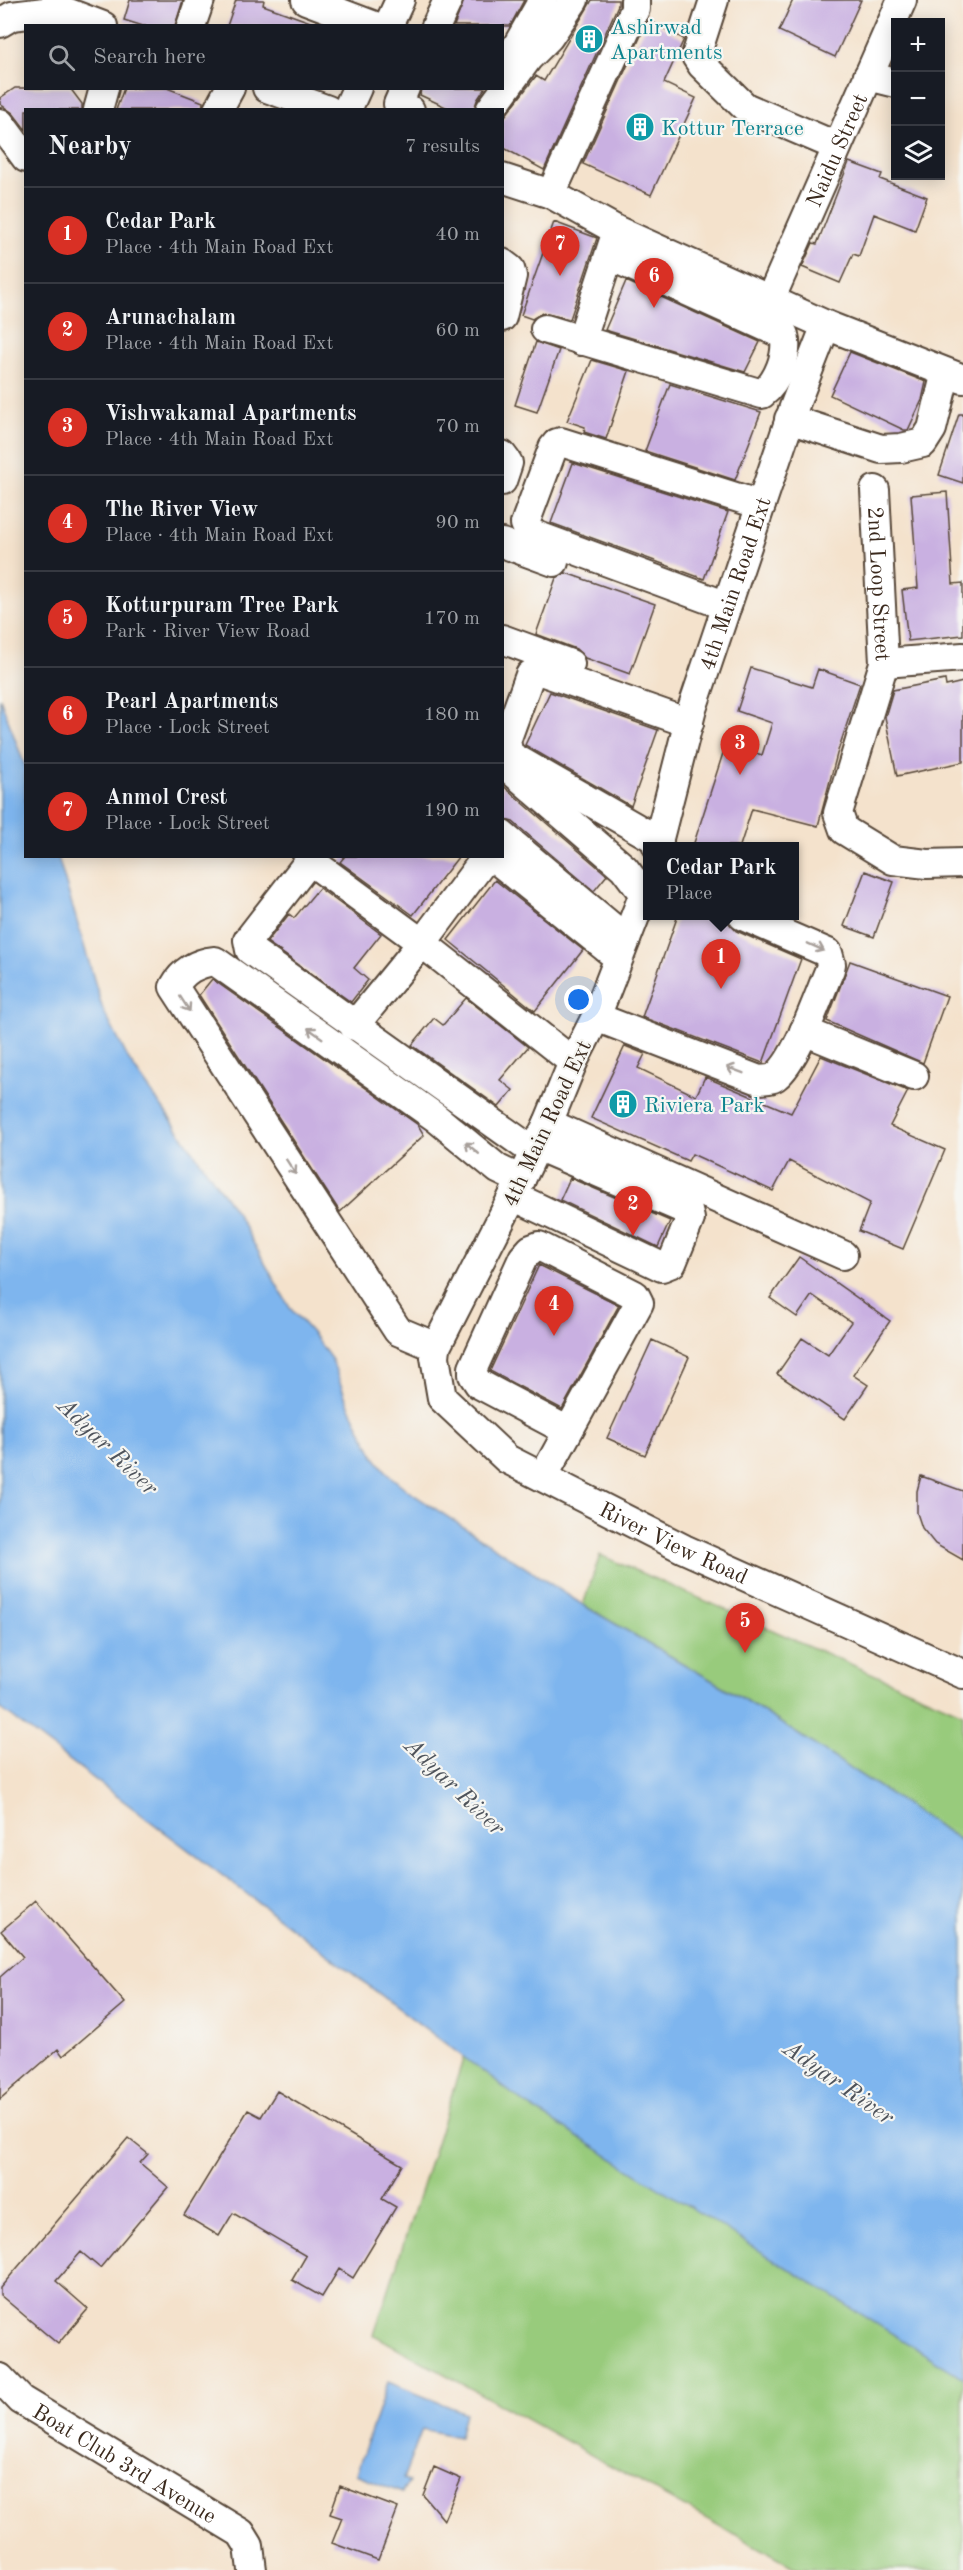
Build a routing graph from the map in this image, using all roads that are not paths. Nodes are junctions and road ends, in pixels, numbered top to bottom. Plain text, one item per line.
1 (200, 0) edge
2 (306, 0) edge
3 (400, 0) edge
4 (448, 0) edge
5 (543, 0) edge
6 (573, 0) edge
7 (635, 0) edge
8 (714, 0) edge
9 (902, 0) edge
10 (4, 15) edge
11 (98, 24) edge
12 (192, 24) edge
13 (370, 24) edge
14 (389, 24) edge
15 (437, 24) edge
16 (504, 68) edge
17 (868, 76) junction
18 (891, 82) edge
19 (103, 90) edge
20 (273, 90) edge
21 (356, 90) edge
22 (492, 90) edge
23 (99, 108) edge
24 (322, 108) edge
25 (348, 108) edge
26 (482, 108) edge
27 (491, 108) edge
28 (0, 123) edge
29 (836, 146) junction
30 (24, 155) edge
31 (504, 179) edge
32 (551, 194) junction
33 (614, 244) junction
34 (504, 264) edge
35 (770, 300) junction
36 (504, 309) edge
37 (826, 325) junction
38 (544, 329) dead end
39 (581, 341) junction
40 (956, 377) edge
41 (789, 419) junction
42 (504, 458) edge
43 (504, 474) edge
44 (875, 490) dead end
45 (761, 505) junction
46 (504, 544) edge
47 (724, 616) junction
48 (504, 640) edge
49 (963, 657) edge
50 (884, 663) junction
51 (691, 716) junction
52 (504, 765) edge
53 (504, 837) edge
54 (655, 842) edge
55 (659, 842) edge
56 (486, 858) edge
57 (495, 858) edge
58 (963, 863) edge
59 (643, 886) edge
60 (643, 893) edge
61 (754, 920) edge
62 (422, 943) junction
63 (622, 948) junction
64 (596, 1017) junction
65 (354, 1026) junction
66 (804, 1031) junction
67 (573, 1062) junction
68 (914, 1076) dead end
69 (539, 1140) junction
70 (517, 1188) junction
71 (843, 1255) dead end
72 (436, 1352) junction
73 (568, 1431) junction
74 (543, 1477) junction
75 (963, 1674) edge
76 (0, 2378) edge
77 (250, 2558) edge

1 - 12 street
2 - 13 street
3 - 14 street
4 - 15 street
5 - 16 street
6 - 27 street
7 - 32 street
8 - 29 street
9 - 17 street, Naidu Street
10 - 11 street
17 - 18 street
17 - 29 street, Naidu Street
19 - 23 street
20 - 24 street
21 - 25 street
22 - 26 street
28 - 30 street
29 - 35 street, Naidu Street
31 - 32 street
32 - 33 street
33 - 35 street
33 - 39 street
33 - 39 street
34 - 36 street
35 - 37 street
37 - 40 street
37 - 41 street, 4th Main Road Ext
38 - 39 street
40 - 41 street
41 - 45 street, 4th Main Road Ext
42 - 43 street
44 - 50 street, 2nd Loop Street
45 - 47 street, 4th Main Road Ext
45 - 47 street
46 - 47 street
47 - 51 street, 4th Main Road Ext
48 - 51 street
49 - 50 street
50 - 58 street, 2nd Loop Street
51 - 54 street
51 - 55 street, 4th Main Road Ext
52 - 59 street
53 - 63 street
56 - 62 street
57 - 63 street
60 - 63 street, 4th Main Road Ext
61 -> 66 street
62 - 65 street
62 - 65 street
62 - 67 street
63 - 64 street, 4th Main Road Ext
66 -> 64 street
64 - 67 street, 4th Main Road Ext
65 - 69 street
66 - 68 street
67 - 69 street, 4th Main Road Ext
69 - 70 street, 4th Main Road Ext
69 - 70 street
69 - 71 street
70 - 72 street, 4th Main Road Ext
70 -> 72 street
72 - 74 street, River View Road
73 - 73 street
73 - 74 street
74 - 75 street, River View Road
76 - 77 street, Boat Club 3rd Avenue

